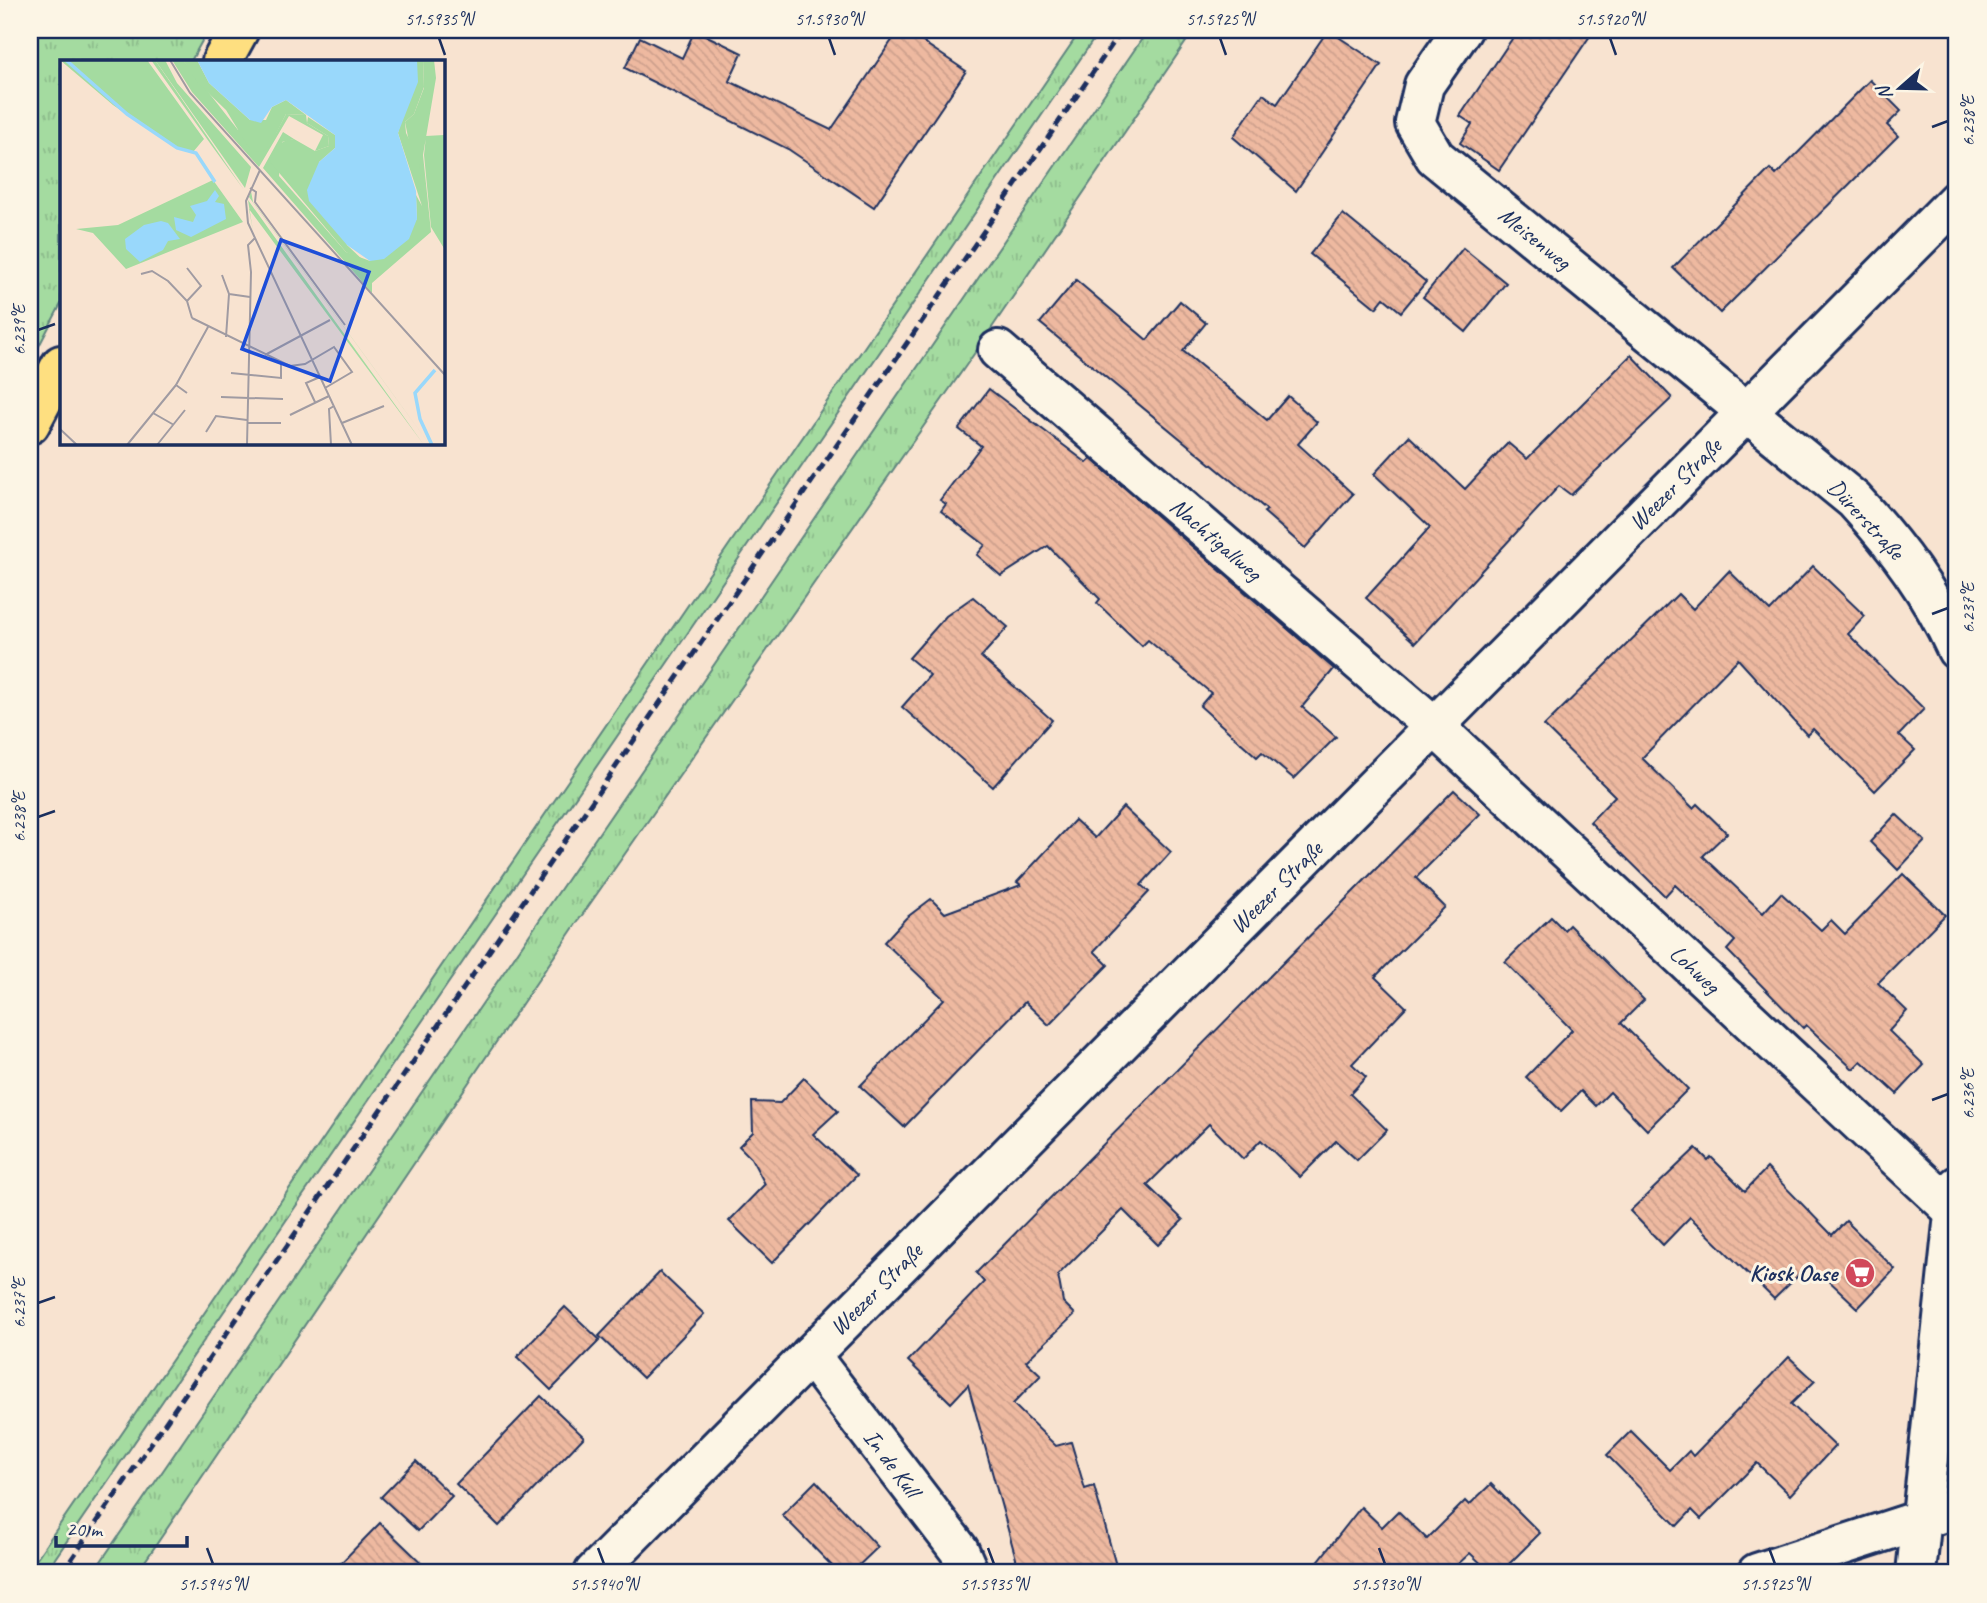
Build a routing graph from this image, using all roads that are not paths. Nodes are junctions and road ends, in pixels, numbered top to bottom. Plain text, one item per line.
1 (239, 30) edge
2 (1462, 30) edge
3 (223, 60) edge
4 (1957, 200) edge
5 (998, 351) dead end
6 (60, 367) edge
7 (1748, 410) junction
8 (30, 424) edge
9 (1957, 650) edge
10 (1435, 727) junction
11 (1956, 1197) edge
12 (810, 1356) junction
13 (1957, 1508) edge
14 (1919, 1522) junction
15 (594, 1573) edge
16 (969, 1573) edge
17 (1757, 1573) edge
18 (1916, 1573) edge

1 - 3 main road
2 - 7 street, Meisenweg
4 - 7 street, Weezer Straße
5 - 10 street, Nachtigallweg
6 - 8 main road
7 - 9 street, Dürerstraße
7 - 10 street, Weezer Straße
10 - 11 street, Lohweg
10 - 12 street, Weezer Straße
11 - 14 street
12 - 15 street, Weezer Straße
12 - 16 street, In de Kull
13 - 14 street
14 - 17 street
14 - 18 street

